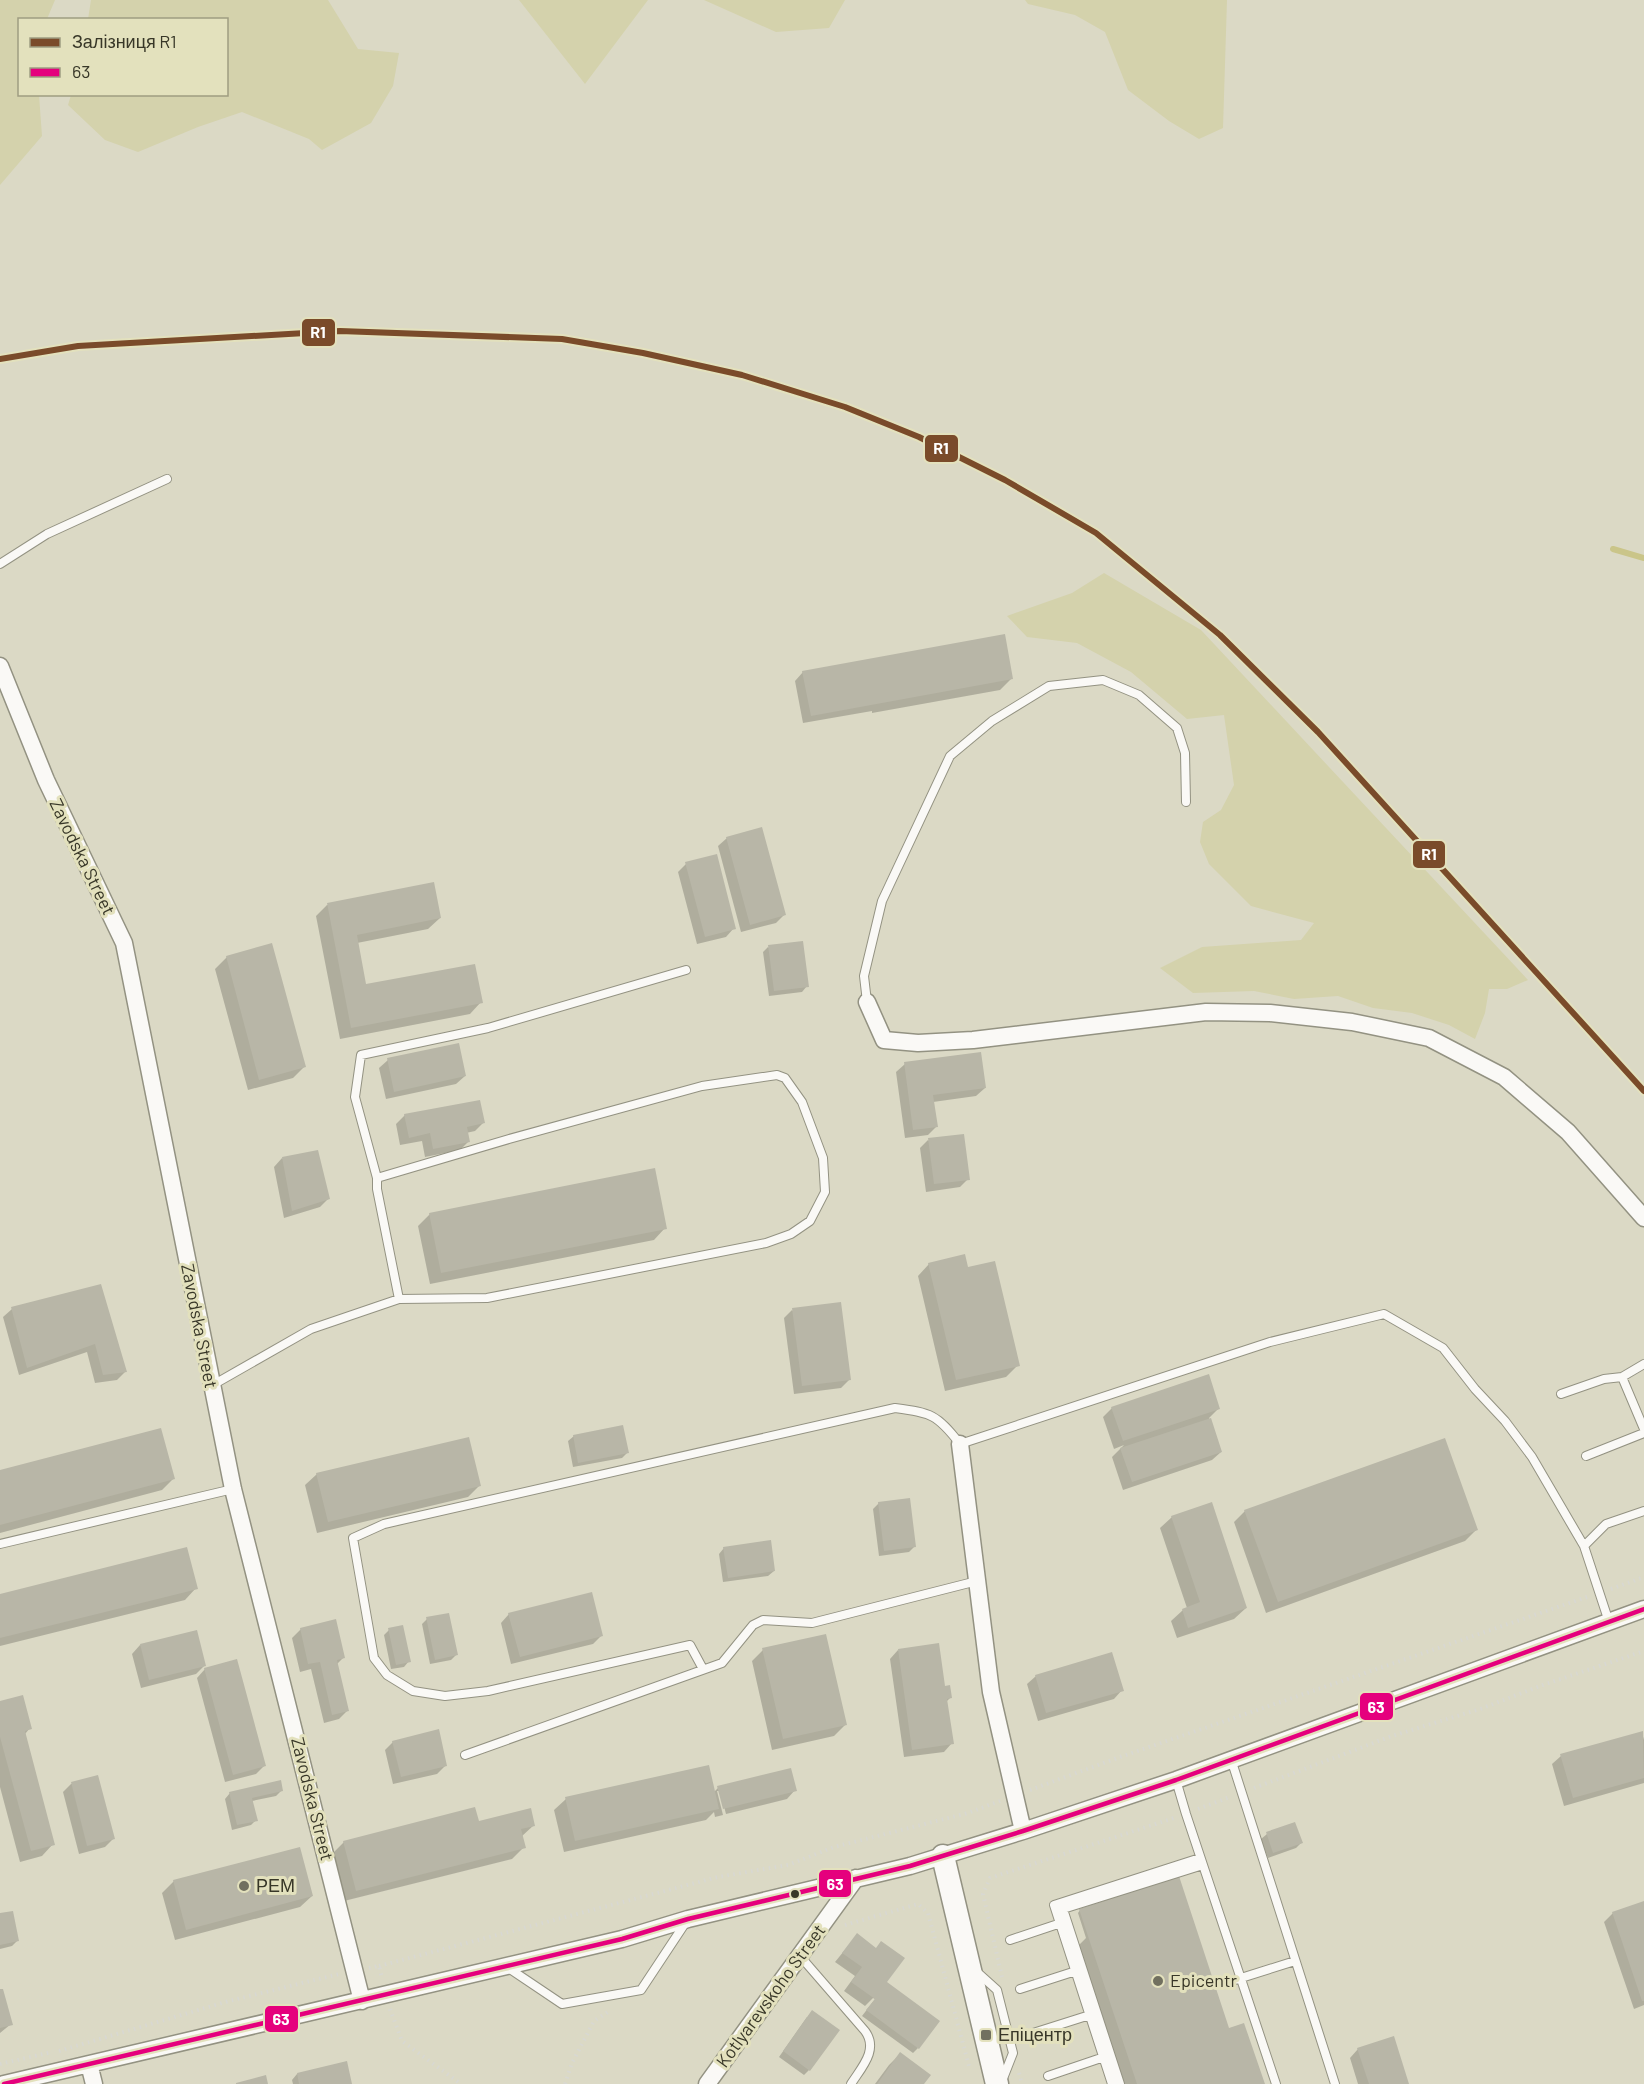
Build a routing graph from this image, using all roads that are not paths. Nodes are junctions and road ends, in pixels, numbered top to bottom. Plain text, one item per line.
1 (167, 479) dead end
2 (0, 564) edge
3 (0, 666) edge
4 (1186, 802) dead end
5 (686, 970) dead end
6 (867, 1002) joint
7 (377, 1178) junction
8 (1644, 1218) edge
9 (399, 1299) junction
10 (1644, 1364) edge
11 (1622, 1377) junction
12 (211, 1386) junction
13 (1561, 1394) dead end
14 (1644, 1431) edge
15 (960, 1444) junction
16 (1586, 1456) dead end
17 (233, 1489) junction
18 (1644, 1511) edge
19 (0, 1544) edge
20 (1584, 1546) junction
21 (977, 1581) junction
22 (1644, 1609) edge
23 (1609, 1622) junction
24 (703, 1669) junction
25 (465, 1755) dead end
26 (1231, 1759) junction
27 (1176, 1780) junction
28 (1023, 1831) junction
29 (943, 1856) junction
30 (1201, 1861) junction
31 (856, 1878) junction
32 (688, 1919) junction
33 (1064, 1922) junction
34 (1010, 1940) dead end
35 (800, 1956) junction
36 (1296, 1961) junction
37 (507, 1967) junction
38 (1079, 1970) junction
39 (1240, 1978) junction
40 (1222, 1984) dead end
41 (1020, 1989) dead end
42 (362, 2001) junction
43 (1093, 2014) junction
44 (1033, 2033) dead end
45 (1107, 2056) junction
46 (89, 2064) junction
47 (1048, 2076) dead end
48 (4, 2084) edge
49 (94, 2084) edge
50 (707, 2084) edge
51 (851, 2084) edge
52 (999, 2084) edge
53 (1112, 2084) edge
54 (1120, 2084) edge
55 (1276, 2084) edge
56 (1335, 2084) edge

1 - 2 lane
3 - 12 street, Zavodska Street
4 - 6 lane
5 - 7 lane
6 - 8 street
7 - 9 lane
7 - 9 lane
9 - 12 lane
10 - 11 lane
11 - 13 lane
11 - 14 lane
12 - 17 street, Zavodska Street
14 - 16 lane
15 - 20 lane
15 - 21 street
15 - 24 lane
17 - 19 lane
17 - 42 street, Zavodska Street
18 - 20 lane
20 - 23 lane
21 - 24 lane
21 - 28 street
22 - 23 street
23 - 26 street
24 - 25 lane
26 - 27 street
26 - 36 lane
27 - 28 street
27 - 30 lane
28 - 29 street
29 - 31 street
29 - 52 main road
30 - 33 lane
30 - 39 lane
31 - 32 street
31 - 35 street, Kotlyarevskoho Street
32 - 37 street
32 - 37 lane
33 - 34 lane
33 - 38 lane
35 - 50 street, Kotlyarevskoho Street
35 - 51 lane
36 - 39 lane
36 - 56 lane
37 - 42 street
38 - 41 lane
38 - 43 lane
39 - 40 lane
39 - 55 lane
42 - 46 street
43 - 44 lane
43 - 45 lane
45 - 47 lane
45 - 53 lane
45 - 54 lane
46 - 48 street
46 - 49 street

